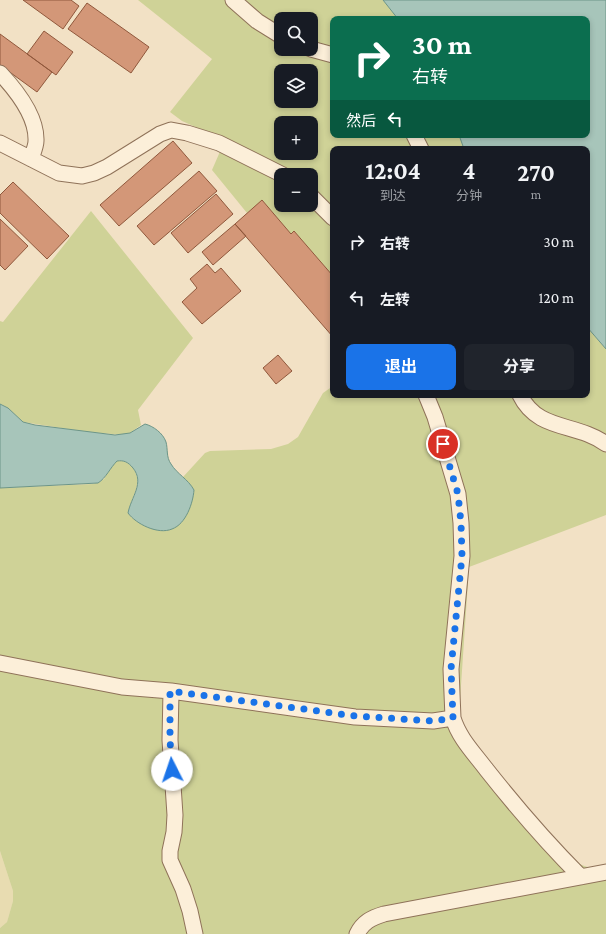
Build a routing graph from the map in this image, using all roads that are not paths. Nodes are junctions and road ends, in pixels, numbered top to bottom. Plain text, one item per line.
1 (233, 0) edge
2 (274, 32) edge
3 (318, 51) edge
4 (330, 54) edge
5 (0, 73) edge
6 (0, 143) edge
7 (31, 159) junction
8 (274, 170) edge
9 (318, 203) edge
10 (330, 215) edge
11 (427, 398) edge
12 (521, 398) edge
13 (606, 444) edge
14 (0, 663) edge
15 (170, 691) junction
16 (453, 718) junction
17 (606, 872) edge
18 (582, 877) junction
19 (195, 934) edge
20 (357, 934) edge

1 - 2 street
3 - 4 street
5 - 7 street
6 - 7 street
7 - 8 street
9 - 10 street
11 - 16 street
12 - 13 street
14 - 15 street
15 - 16 street
15 - 19 street
16 - 18 street
17 - 18 street
18 - 20 street

